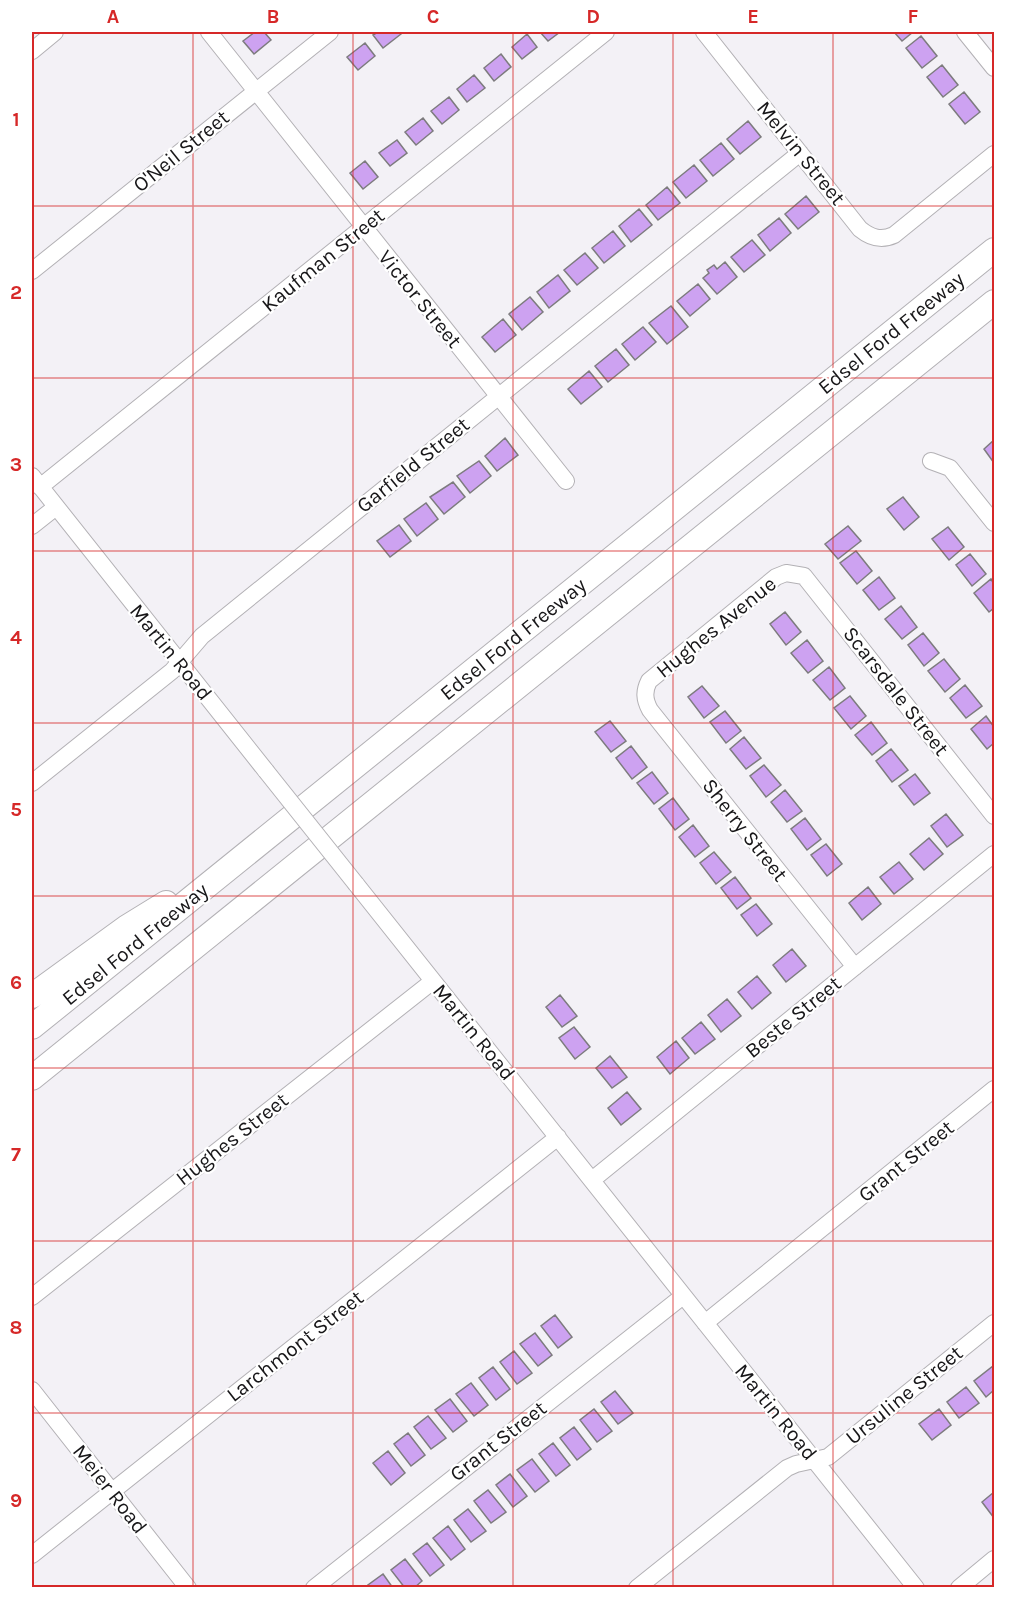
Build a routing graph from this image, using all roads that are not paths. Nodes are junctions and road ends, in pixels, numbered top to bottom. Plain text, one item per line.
1 (55, 32) edge
2 (208, 32) edge
3 (330, 32) edge
4 (606, 32) edge
5 (704, 32) edge
6 (965, 32) edge
7 (32, 51) edge
8 (994, 68) edge
9 (256, 91) junction
10 (800, 153) junction
11 (994, 154) edge
12 (363, 228) junction
13 (994, 250) edge
14 (32, 271) edge
15 (990, 307) edge
16 (499, 396) junction
17 (931, 461) dead end
18 (566, 481) dead end
19 (36, 482) edge
20 (56, 507) junction
21 (994, 523) edge
22 (32, 526) edge
23 (792, 573) joint
24 (179, 663) junction
25 (645, 689) joint
26 (32, 783) edge
27 (994, 816) edge
28 (254, 848) junction
29 (994, 855) edge
30 (855, 967) junction
31 (433, 981) junction
32 (32, 996) edge
33 (32, 1027) edge
34 (32, 1078) edge
35 (994, 1089) edge
36 (558, 1137) junction
37 (591, 1180) junction
38 (682, 1296) junction
39 (32, 1297) edge
40 (705, 1323) junction
41 (994, 1323) edge
42 (32, 1389) edge
43 (814, 1460) junction
44 (112, 1491) junction
45 (32, 1555) edge
46 (994, 1559) edge
47 (188, 1587) edge
48 (314, 1587) edge
49 (637, 1587) edge
50 (916, 1587) edge
51 (959, 1587) edge

1 - 7 street
2 - 9 street, Victor Street
3 - 9 street, O'Neil Street
4 - 12 street, Kaufman Street
5 - 10 street, Melvin Street
6 - 8 street
9 - 12 street, Victor Street
9 - 14 street, O'Neil Street
10 - 11 street, Melvin Street
10 - 16 street, Garfield Street
12 - 16 street, Victor Street
12 - 19 street, Kaufman Street
13 - 28 highway, Edsel Ford Freeway
15 - 34 highway, Edsel Ford Freeway
16 - 18 street, Victor Street
16 - 24 street, Garfield Street
17 - 21 street
19 - 20 street, Martin Road
20 - 22 street
20 - 24 street, Martin Road
23 - 25 street, Hughes Avenue
23 - 27 street, Scarsdale Street
24 - 26 street, Garfield Street
24 - 31 street, Martin Road, bridge
25 - 30 street, Sherry Street
28 - 32 highway
28 - 33 highway, Edsel Ford Freeway
29 - 30 street, Beste Street
30 - 37 street, Beste Street
31 - 36 street, Martin Road
31 - 39 street, Hughes Street
35 - 40 street, Grant Street
36 - 37 street, Martin Road
36 - 44 street, Larchmont Street
37 - 38 street, Martin Road
38 - 40 street, Martin Road
38 - 48 street, Grant Street
40 - 43 street, Martin Road
41 - 43 street, Ursuline Street
42 - 44 street, Meier Road
43 - 49 street, Ursuline Street
43 - 50 street, Martin Road
44 - 45 street, Larchmont Street
44 - 47 street, Meier Road
46 - 51 street

